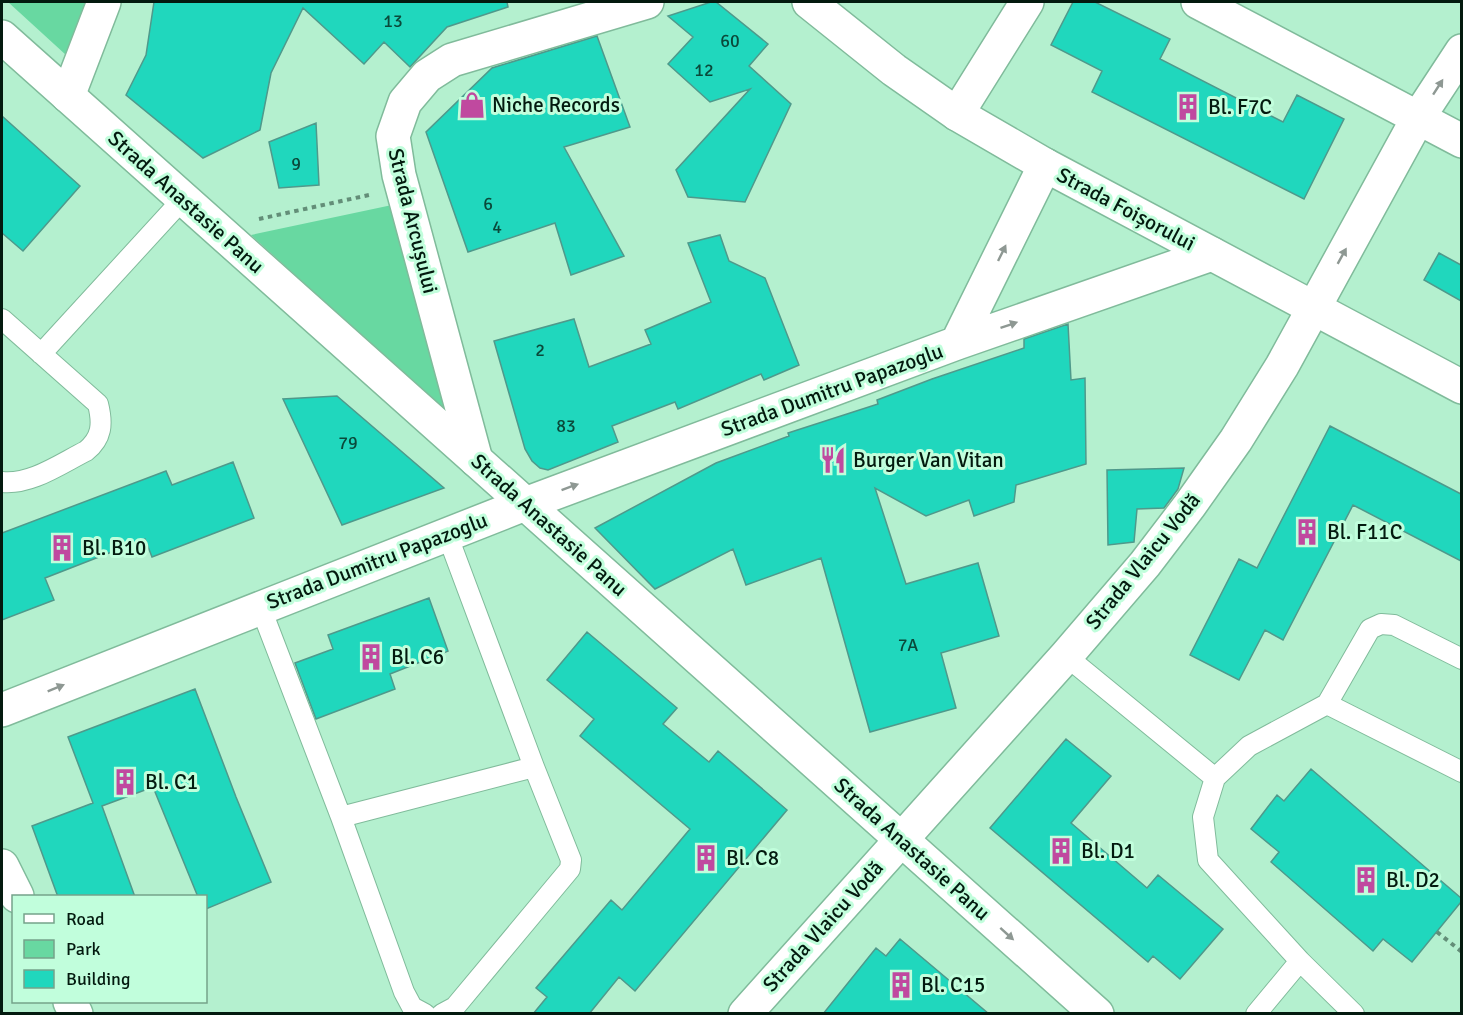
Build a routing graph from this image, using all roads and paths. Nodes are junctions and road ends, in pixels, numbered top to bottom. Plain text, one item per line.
1 (104, 2) edge
2 (646, 2) edge
3 (809, 2) edge
4 (1027, 2) edge
5 (1214, 5) edge
6 (2, 37) edge
7 (1461, 51) edge
8 (68, 96) junction
9 (957, 114) junction
10 (1418, 118) junction
11 (1461, 141) edge
12 (1045, 165) junction
13 (402, 188) junction
14 (183, 199) junction
15 (216, 228) junction
16 (1212, 254) junction
17 (1313, 308) junction
18 (2, 320) edge
19 (957, 343) junction
20 (41, 354) junction
21 (1461, 387) edge
22 (476, 460) junction
23 (2, 482) edge
24 (525, 504) junction
25 (447, 534) junction
26 (260, 606) junction
27 (1066, 656) junction
28 (1461, 659) edge
29 (1327, 704) junction
30 (2, 710) edge
31 (534, 767) junction
32 (1461, 772) edge
33 (1215, 778) junction
34 (341, 817) junction
35 (901, 839) junction
36 (2, 866) edge
37 (16, 895) edge
38 (1437, 932) dead end
39 (1461, 952) edge
40 (1300, 961) junction
41 (425, 1014) edge
42 (442, 1014) edge
43 (745, 1014) edge
44 (1097, 1014) edge
45 (1256, 1014) edge
46 (1354, 1014) edge

1 - 8 street
2 - 13 street, Strada Arcușului
3 - 9 street, Strada Foișorului
4 - 9 street
5 - 10 street
6 - 8 street, Strada Anastasie Panu
10 -> 7 street, Strada Vlaicu Vodă
8 - 14 street, Strada Anastasie Panu
9 - 12 street, Strada Foișorului
10 - 11 street
17 -> 10 street, Strada Vlaicu Vodă
12 - 16 street, Strada Foișorului
19 -> 12 street, Strada Dumitru Papazoglu
13 - 15 path
13 - 22 street, Strada Arcușului
14 - 15 street, Strada Anastasie Panu
14 - 20 lane
15 - 22 street, Strada Anastasie Panu
16 - 17 street, Strada Foișorului
19 -> 16 street, Strada Dumitru Papazoglu
17 - 21 street, Strada Foișorului
17 - 27 street, Strada Vlaicu Vodă
18 - 20 lane
24 -> 19 street, Strada Dumitru Papazoglu
20 - 23 lane
22 - 24 street, Strada Anastasie Panu
24 - 25 street, Strada Dumitru Papazoglu
24 - 35 street, Strada Anastasie Panu
25 - 26 street, Strada Dumitru Papazoglu
25 - 31 lane
30 -> 26 street, Strada Dumitru Papazoglu
26 - 34 lane
27 - 33 lane
27 - 35 street, Strada Vlaicu Vodă
28 - 29 lane
29 - 32 lane
29 - 33 lane
31 - 34 lane
31 - 42 lane
33 - 40 lane
34 - 41 lane
35 - 43 street, Strada Vlaicu Vodă
35 -> 44 street, Strada Anastasie Panu
36 - 37 street
38 - 39 path
40 - 45 lane
40 - 46 lane

